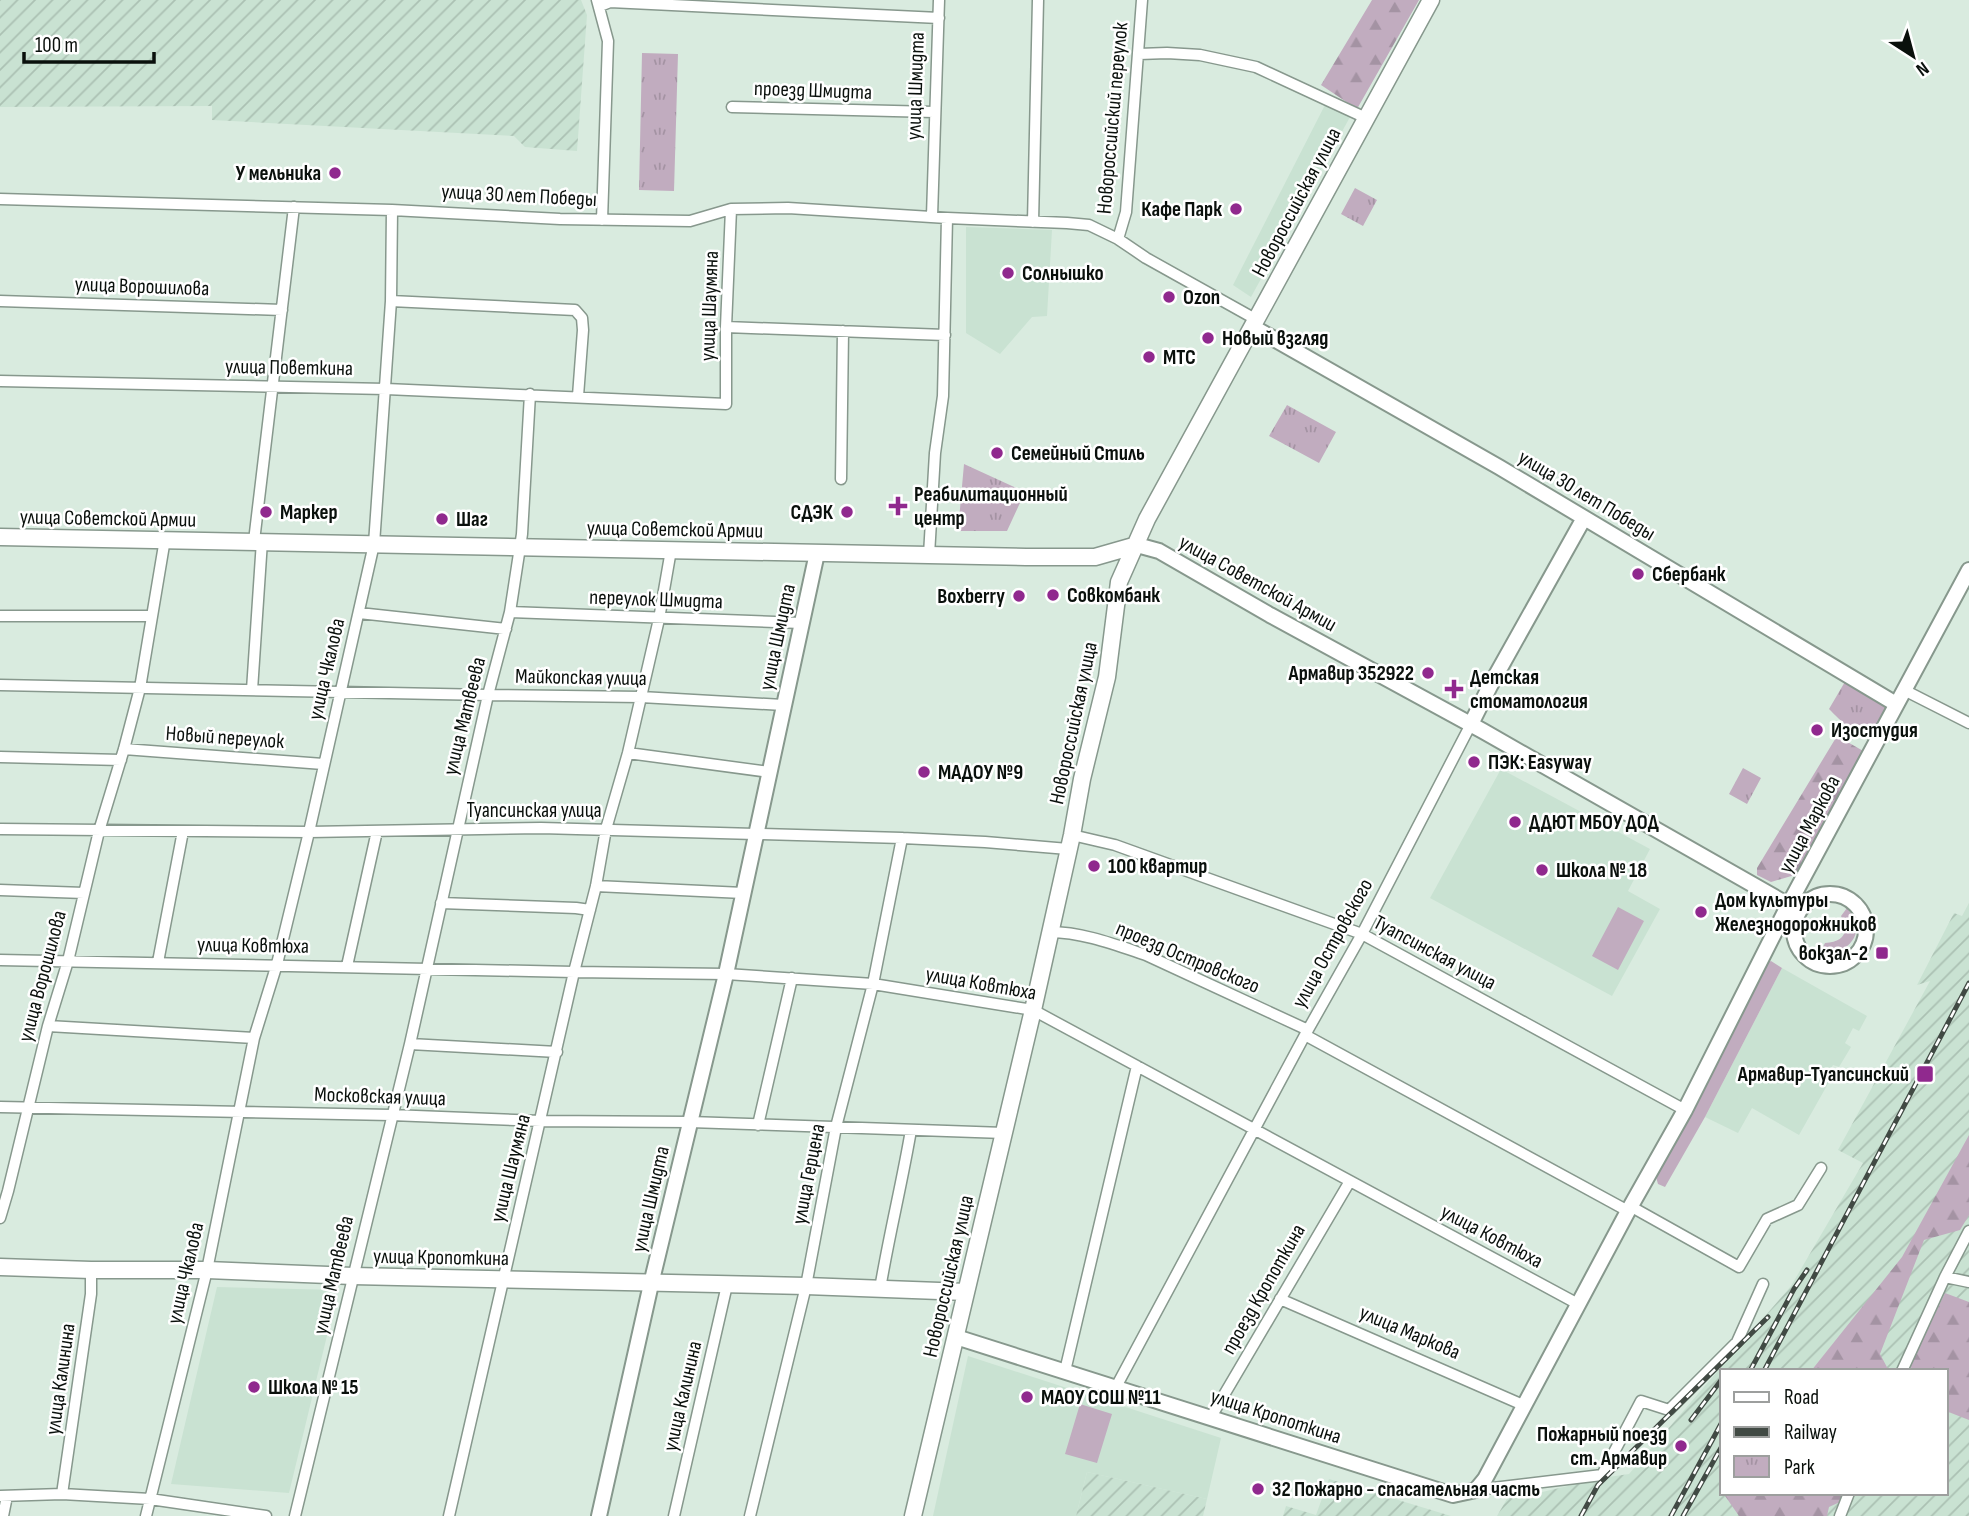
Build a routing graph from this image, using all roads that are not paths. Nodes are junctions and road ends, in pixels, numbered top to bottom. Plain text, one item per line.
1 (939, 0) edge
2 (1038, 0) edge
3 (1142, 0) edge
4 (1431, 0) edge
5 (598, 3) edge
6 (939, 18) junction
7 (1139, 54) junction
8 (732, 107) dead end
9 (934, 112) junction
10 (1366, 118) junction
11 (0, 200) edge
12 (294, 207) junction
13 (731, 209) junction
14 (392, 210) junction
15 (933, 216) junction
16 (947, 218) junction
17 (602, 220) junction
18 (1033, 222) junction
19 (1118, 239) junction
20 (0, 301) edge
21 (391, 301) junction
22 (282, 310) junction
23 (1255, 324) junction
24 (726, 327) junction
25 (843, 331) junction
26 (944, 335) junction
27 (0, 380) edge
28 (274, 386) junction
29 (386, 389) junction
30 (530, 394) junction
31 (578, 396) junction
32 (726, 404) joint
33 (841, 479) dead end
34 (1584, 518) junction
35 (0, 537) edge
36 (165, 539) junction
37 (258, 541) junction
38 (373, 544) junction
39 (1137, 545) junction
40 (521, 547) junction
41 (671, 550) junction
42 (817, 553) junction
43 (929, 555) junction
44 (1969, 570) edge
45 (510, 612) junction
46 (359, 613) junction
47 (0, 616) edge
48 (152, 616) junction
49 (659, 619) junction
50 (801, 623) junction
51 (506, 629) junction
52 (0, 685) edge
53 (139, 688) junction
54 (252, 690) junction
55 (1904, 690) junction
56 (341, 691) junction
57 (488, 695) junction
58 (641, 697) junction
59 (1896, 704) junction
60 (783, 705) junction
61 (1969, 723) edge
62 (1471, 724) junction
63 (124, 749) junction
64 (628, 753) junction
65 (0, 757) edge
66 (121, 760) junction
67 (323, 764) junction
68 (769, 772) junction
69 (0, 829) edge
70 (606, 829) junction
71 (457, 830) junction
72 (99, 831) junction
73 (183, 831) junction
74 (377, 831) junction
75 (309, 832) junction
76 (756, 834) junction
77 (902, 838) junction
78 (1070, 842) junction
79 (596, 886) junction
80 (0, 890) edge
81 (84, 893) junction
82 (743, 893) junction
83 (441, 902) junction
84 (1794, 908) junction
85 (590, 910) junction
86 (1050, 932) junction
87 (1362, 934) junction
88 (0, 960) edge
89 (68, 961) junction
90 (158, 962) junction
91 (276, 964) junction
92 (347, 966) junction
93 (426, 968) junction
94 (574, 972) junction
95 (726, 974) junction
96 (792, 978) junction
97 (873, 984) junction
98 (1033, 1010) junction
99 (48, 1026) junction
100 (1306, 1032) junction
101 (254, 1038) junction
102 (410, 1044) junction
103 (557, 1052) junction
104 (1137, 1066) junction
105 (0, 1107) edge
106 (29, 1107) junction
107 (1685, 1110) junction
108 (238, 1111) junction
109 (391, 1115) junction
110 (541, 1121) junction
111 (690, 1122) junction
112 (758, 1125) junction
113 (836, 1127) junction
114 (911, 1130) junction
115 (1254, 1130) junction
116 (1004, 1133) junction
117 (1821, 1168) dead end
118 (1350, 1181) junction
119 (4, 1191) edge
120 (1629, 1208) junction
121 (0, 1218) edge
122 (1969, 1231) edge
123 (0, 1267) edge
124 (92, 1270) junction
125 (206, 1270) junction
126 (353, 1276) junction
127 (1945, 1277) junction
128 (503, 1279) junction
129 (1969, 1282) edge
130 (652, 1284) junction
131 (1763, 1284) dead end
132 (727, 1285) junction
133 (806, 1286) junction
134 (880, 1289) junction
135 (966, 1292) junction
136 (1280, 1299) junction
137 (1578, 1304) junction
138 (956, 1337) junction
139 (1903, 1369) edge
140 (1065, 1371) junction
141 (1115, 1387) junction
142 (1524, 1405) junction
143 (1211, 1417) junction
144 (1476, 1490) junction
145 (62, 1494) junction
146 (1848, 1495) edge
147 (4, 1496) edge
148 (150, 1499) junction
149 (3, 1516) edge
150 (146, 1516) edge
151 (266, 1516) edge
152 (295, 1516) edge
153 (449, 1516) edge
154 (599, 1516) edge
155 (674, 1516) edge
156 (750, 1516) edge
157 (913, 1516) edge
158 (1840, 1516) edge

1 - 6 street, улица Шмидта
2 - 18 street
3 - 7 street, Новороссийский переулок
4 - 10 main road, Новороссийская улица
5 - 6 street
5 - 17 street
6 - 9 street, улица Шмидта
7 - 10 street
7 - 19 street, Новороссийский переулок
8 - 9 street, проезд Шмидта
9 - 15 street, улица Шмидта
10 - 23 main road, Новороссийская улица
11 - 12 street, улица 30 лет Победы
12 - 14 street, улица 30 лет Победы
12 - 22 street
13 - 15 street, улица 30 лет Победы
13 - 17 street, улица 30 лет Победы
13 - 24 street, улица Шаумяна
14 - 17 street, улица 30 лет Победы
14 - 21 street, улица Чкалова
15 - 16 street, улица 30 лет Победы
16 - 18 street, улица 30 лет Победы
16 - 26 street
18 - 19 street, улица 30 лет Победы
19 - 23 street, улица 30 лет Победы
20 - 22 street, улица Ворошилова
21 - 29 street, улица Чкалова
21 - 31 street
22 - 28 street
23 - 34 main road, улица 30 лет Победы
23 - 39 main road, Новороссийская улица
24 - 25 street
24 - 32 street, улица Шаумяна
25 - 26 street
25 - 33 street
26 - 43 street
27 - 28 street, улица Поветкина
28 - 29 street, улица Поветкина
28 - 37 street
29 - 30 street, улица Поветкина
29 - 38 street, улица Чкалова
30 - 31 street, улица Поветкина
30 - 40 street, улица Матвеева
31 - 32 street, улица Поветкина
34 - 59 main road, улица 30 лет Победы
34 - 62 main road, улица Островского
35 - 36 main road, улица Советской Армии
36 - 37 main road, улица Советской Армии
36 - 48 street, улица Ворошилова
37 - 38 main road, улица Советской Армии
37 - 54 street
38 - 40 main road, улица Советской Армии
38 - 46 street, улица Чкалова
39 - 43 main road, улица Советской Армии
39 - 62 main road, улица Советской Армии
39 - 78 main road, Новороссийская улица
40 - 41 main road, улица Советской Армии
40 - 45 street, улица Матвеева
41 - 42 main road, улица Советской Армии
41 - 49 street, улица Шаумяна
42 - 43 main road, улица Советской Армии
42 - 50 main road, улица Шмидта
44 - 55 main road, улица Маркова
45 - 49 street, переулок Шмидта
45 - 51 street, улица Матвеева
46 - 51 street
46 - 56 street, улица Чкалова
47 - 48 street
48 - 53 street, улица Ворошилова
49 - 50 street, переулок Шмидта
49 - 58 street, улица Шаумяна
50 - 60 main road, улица Шмидта
51 - 57 street, улица Матвеева
52 - 53 street, Майкопская улица
53 - 54 street, Майкопская улица
53 - 63 street, улица Ворошилова
54 - 56 street, Майкопская улица
55 - 59 main road, улица Маркова
55 - 61 street
56 - 57 street, Майкопская улица
56 - 67 street, улица Чкалова
57 - 58 street, Майкопская улица
57 - 71 street, улица Матвеева
58 - 60 street, Майкопская улица
58 - 64 street, улица Шаумяна
59 - 84 main road, улица Маркова
60 - 68 main road, улица Шмидта
62 - 84 main road, улица Советской Армии
62 - 87 street, улица Островского
63 - 66 street, улица Ворошилова
63 - 67 street, Новый переулок
64 - 68 street
64 - 70 street, улица Шаумяна
65 - 66 street
66 - 72 street, улица Ворошилова
67 - 75 street, улица Чкалова
68 - 76 main road, улица Шмидта
69 - 72 street, Туапсинская улица
70 - 71 street, Туапсинская улица
70 - 76 street, Туапсинская улица
70 - 79 street, улица Шаумяна
71 - 74 street, Туапсинская улица
71 - 83 street, улица Матвеева
72 - 73 street, Туапсинская улица
72 - 81 street, улица Ворошилова
73 - 75 street, Туапсинская улица
73 - 90 street
74 - 75 street, Туапсинская улица
74 - 92 street
75 - 91 street, улица Чкалова
76 - 77 street, Туапсинская улица
76 - 82 main road, улица Шмидта
77 - 78 street, Туапсинская улица
77 - 97 street, улица Герцена
78 - 86 main road, Новороссийская улица
78 - 87 street, Туапсинская улица
79 - 82 street
79 - 85 street, улица Шаумяна
80 - 81 street, улица Ворошилова
81 - 89 street, улица Ворошилова
82 - 95 main road, улица Шмидта
83 - 85 street
83 - 93 street, улица Матвеева
84 - 84 main road
84 - 107 main road, улица Маркова
85 - 94 street, улица Шаумяна
86 - 98 main road, Новороссийская улица
86 - 100 street, проезд Островского
87 - 100 street, улица Островского
87 - 107 street, Туапсинская улица
88 - 89 street, улица Ковтюха
89 - 90 street, улица Ковтюха
89 - 99 street, улица Ворошилова
90 - 91 street, улица Ковтюха
91 - 92 street, улица Ковтюха
91 - 101 street, улица Чкалова
92 - 93 street, улица Ковтюха
93 - 94 street, улица Ковтюха
93 - 102 street, улица Матвеева
94 - 95 street, улица Ковтюха
94 - 103 street, улица Шаумяна
95 - 96 street, улица Ковтюха
95 - 111 main road, улица Шмидта
96 - 97 street, улица Ковтюха
96 - 112 street
97 - 98 street, улица Ковтюха
97 - 113 street, улица Герцена
98 - 104 street, улица Ковтюха
98 - 116 main road, Новороссийская улица
99 - 101 street
99 - 106 street, улица Ворошилова
100 - 115 street, улица Островского
100 - 120 street
101 - 108 street, улица Чкалова
102 - 103 street
102 - 109 street, улица Матвеева
103 - 110 street, улица Шаумяна
104 - 115 street, улица Ковтюха
104 - 140 street
105 - 106 street, Московская улица
106 - 108 street, Московская улица
106 - 119 street, улица Ворошилова
107 - 120 main road, улица Маркова
108 - 109 street, Московская улица
108 - 125 street, улица Чкалова
109 - 110 street, Московская улица
109 - 126 street, улица Матвеева
110 - 111 street, Московская улица
110 - 128 street, улица Шаумяна
111 - 112 street, Московская улица
111 - 130 main road, улица Шмидта
112 - 113 street, Московская улица
113 - 114 street, Московская улица
113 - 133 street, улица Герцена
114 - 116 street, Московская улица
114 - 134 street
115 - 118 street, улица Ковтюха
115 - 141 street, улица Островского
116 - 135 main road, Новороссийская улица
117 - 120 street
118 - 136 street, проезд Кропоткина
118 - 137 street, улица Ковтюха
119 - 121 street, улица Ворошилова
120 - 137 main road, улица Маркова
122 - 127 street
123 - 124 main road, улица Кропоткина
124 - 125 main road, улица Кропоткина
124 - 145 street, улица Калинина
125 - 126 main road, улица Кропоткина
125 - 148 street, улица Чкалова
126 - 128 main road, улица Кропоткина
126 - 152 street, улица Матвеева
127 - 129 street
127 - 139 street
128 - 130 main road, улица Кропоткина
128 - 153 street, улица Шаумяна
130 - 132 main road, улица Кропоткина
130 - 154 main road, улица Шмидта
131 - 144 street
132 - 133 main road, улица Кропоткина
132 - 155 street, улица Калинина
133 - 134 main road, улица Кропоткина
133 - 156 street, улица Герцена
134 - 135 main road, улица Кропоткина
135 - 138 main road, Новороссийская улица
136 - 142 street, улица Маркова
136 - 143 street, проезд Кропоткина
137 - 142 main road, улица Маркова
138 - 140 main road, улица Кропоткина
138 - 157 main road, Новороссийская улица
140 - 141 main road, улица Кропоткина
141 - 143 main road, улица Кропоткина
142 - 144 main road, улица Маркова
143 - 144 main road, улица Кропоткина
145 - 147 street
145 - 148 street
146 - 158 street
147 - 149 street
148 - 150 street, улица Чкалова
148 - 151 street

